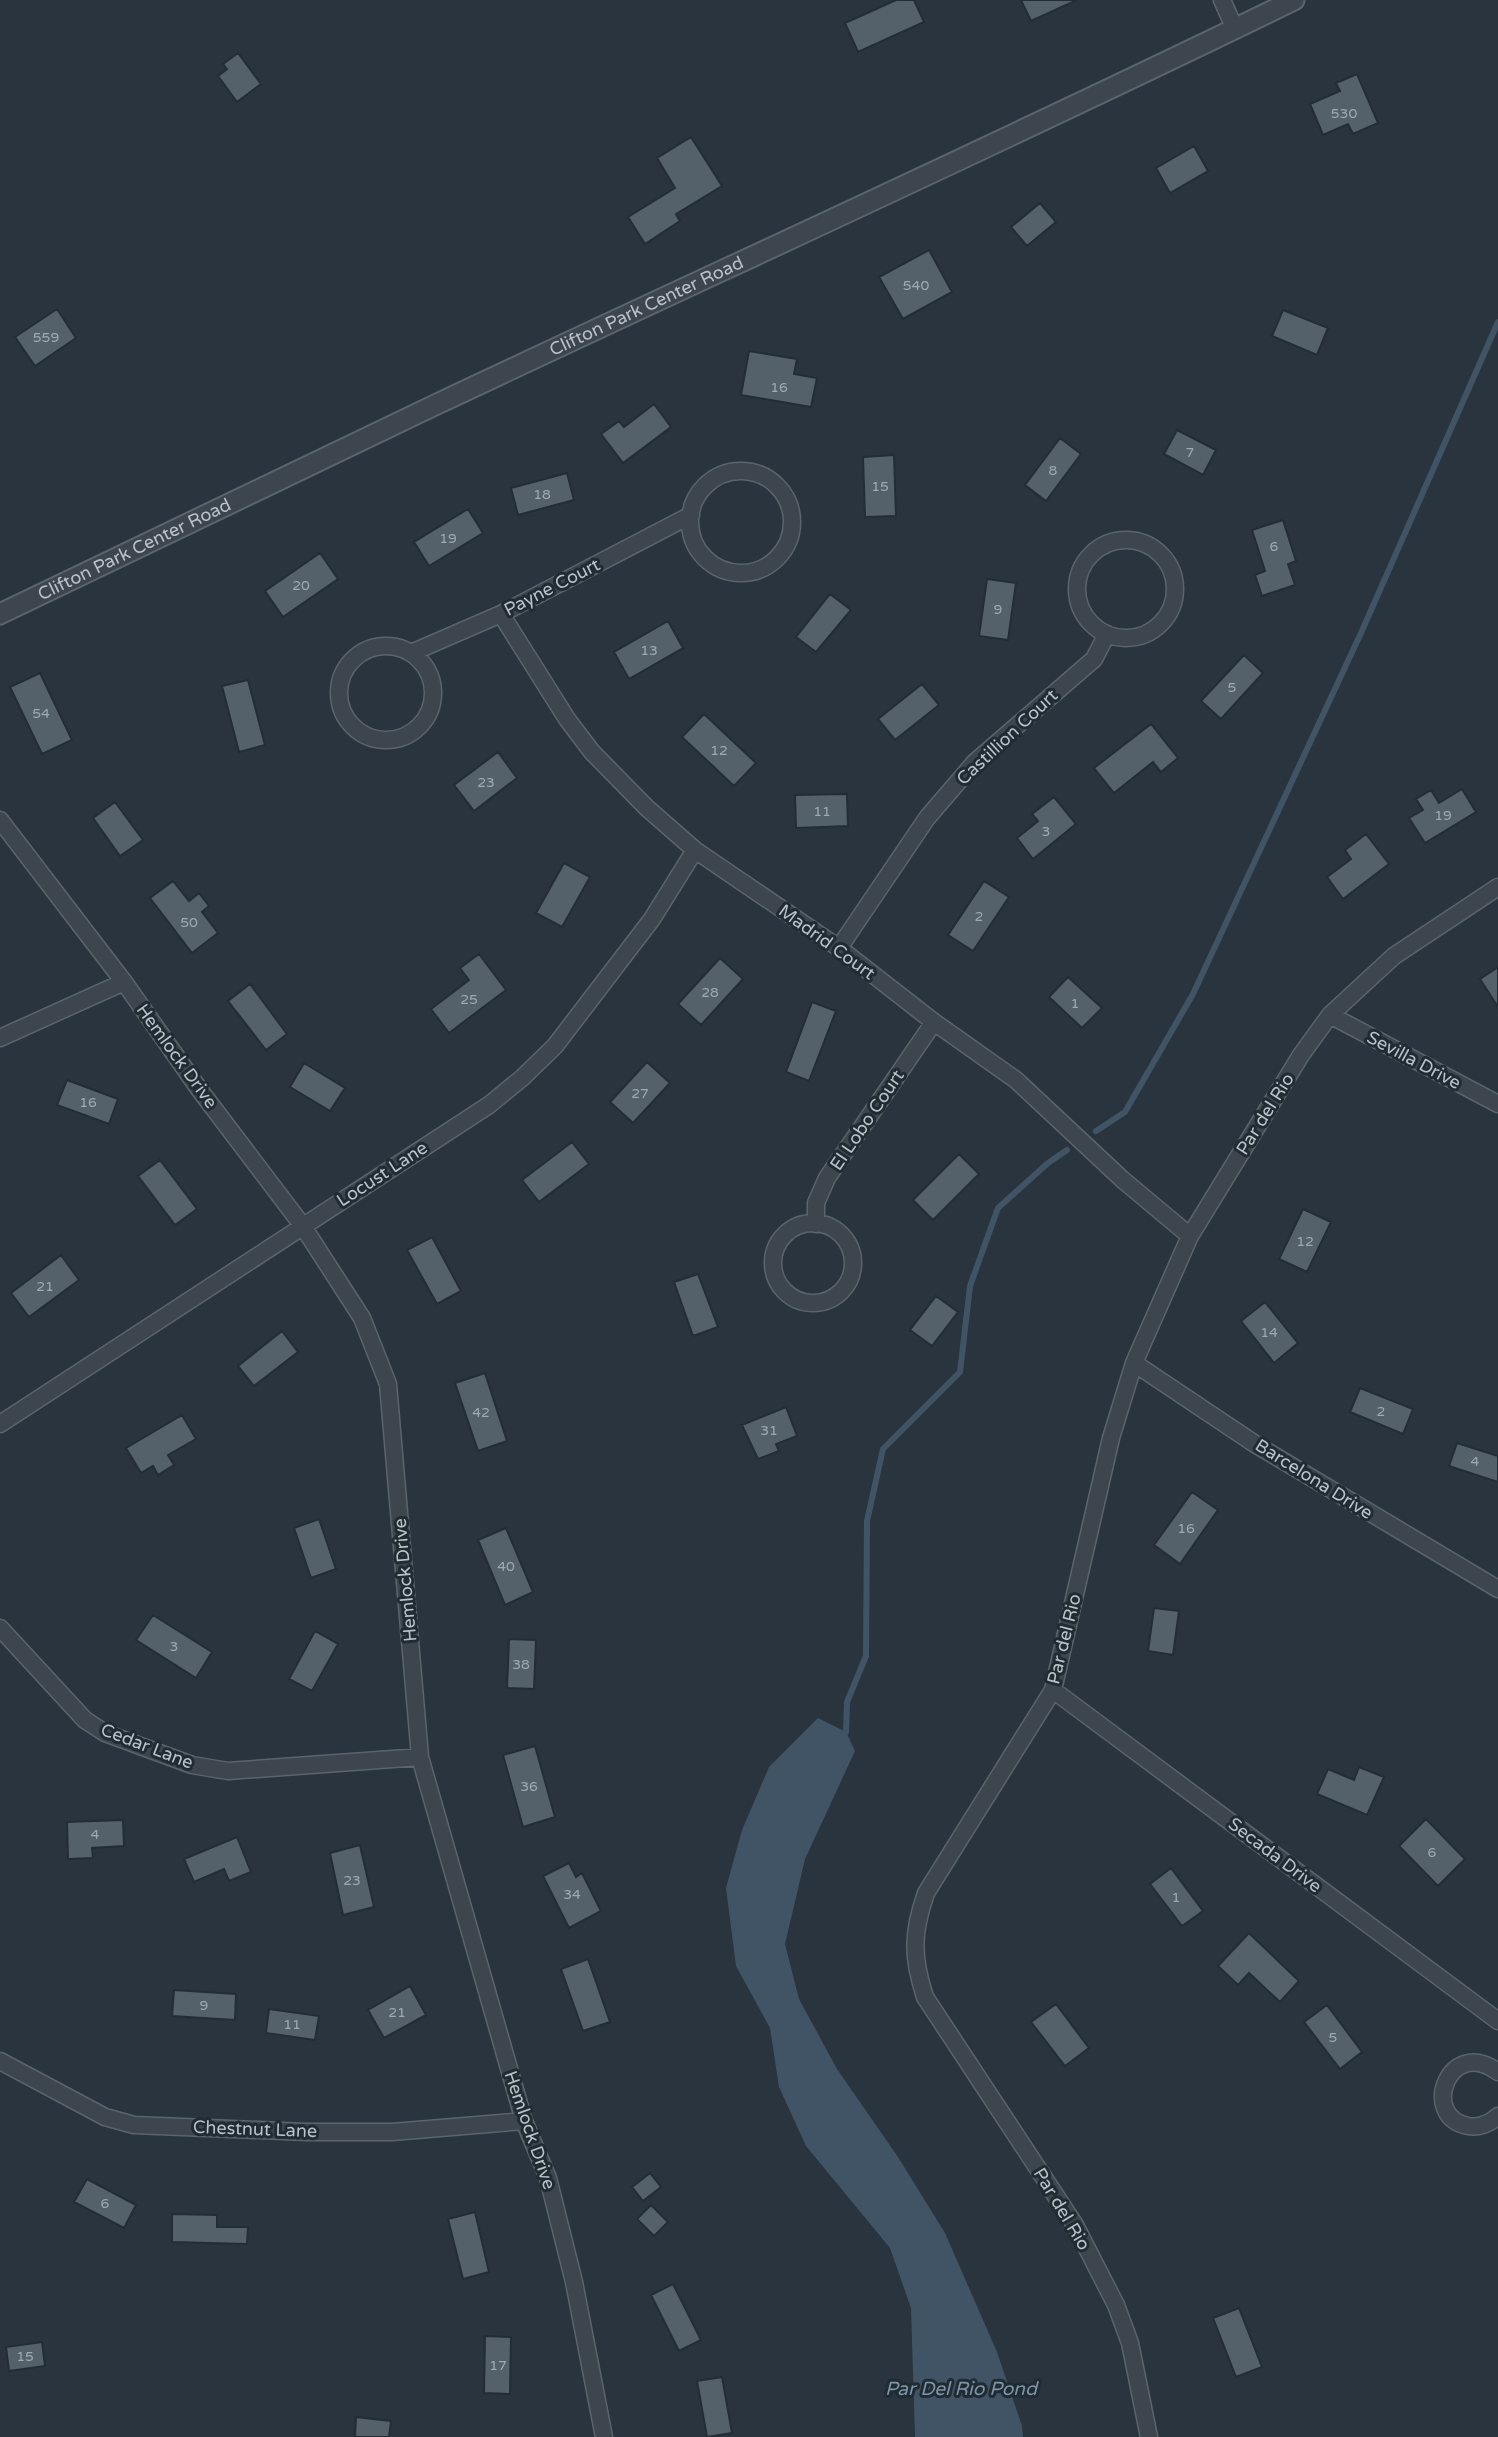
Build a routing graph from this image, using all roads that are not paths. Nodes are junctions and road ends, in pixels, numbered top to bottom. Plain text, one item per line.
1 (1222, 0) edge
2 (1294, 0) edge
3 (1235, 29) junction
4 (691, 515) junction
5 (0, 614) edge
6 (501, 614) junction
7 (1107, 634) junction
8 (411, 653) junction
9 (0, 820) edge
10 (695, 850) junction
11 (1498, 887) edge
12 (839, 948) junction
13 (124, 982) junction
14 (1330, 1016) junction
15 (934, 1022) junction
16 (0, 1038) edge
17 (1498, 1104) edge
18 (816, 1224) junction
19 (302, 1225) junction
20 (1190, 1236) junction
21 (1134, 1363) junction
22 (0, 1424) edge
23 (1498, 1589) edge
24 (0, 1628) edge
25 (1053, 1690) junction
26 (420, 1757) junction
27 (1498, 2021) edge
28 (0, 2061) edge
29 (1498, 2072) edge
30 (1498, 2116) edge
31 (524, 2121) junction
32 (604, 2437) edge
33 (1149, 2437) edge

1 - 3 street
2 - 3 street, Clifton Park Center Road
3 - 5 street, Clifton Park Center Road
4 - 4 street
4 - 6 street, Payne Court
6 - 8 street, Payne Court
6 - 10 street, Madrid Court
7 - 7 street
7 - 12 street, Castillion Court
8 - 8 street
9 - 13 street, Hemlock Drive
10 - 12 street, Madrid Court
10 - 19 street, Locust Lane
11 - 14 street, Par del Rio
12 - 15 street, Madrid Court
13 - 16 street
13 - 19 street, Hemlock Drive
14 - 17 street, Sevilla Drive
14 - 20 street, Par del Rio
15 - 18 street, El Lobo Court
15 - 20 street, Madrid Court
18 - 18 street
19 - 22 street, Locust Lane
19 - 26 street, Hemlock Drive
20 - 21 street, Par del Rio
21 - 23 street, Barcelona Drive
21 - 25 street, Par del Rio
24 - 26 street, Cedar Lane
25 - 27 street, Secada Drive
25 - 33 street, Par del Rio
26 - 31 street, Hemlock Drive
28 - 31 street, Chestnut Lane
29 - 30 street
31 - 32 street, Hemlock Drive

